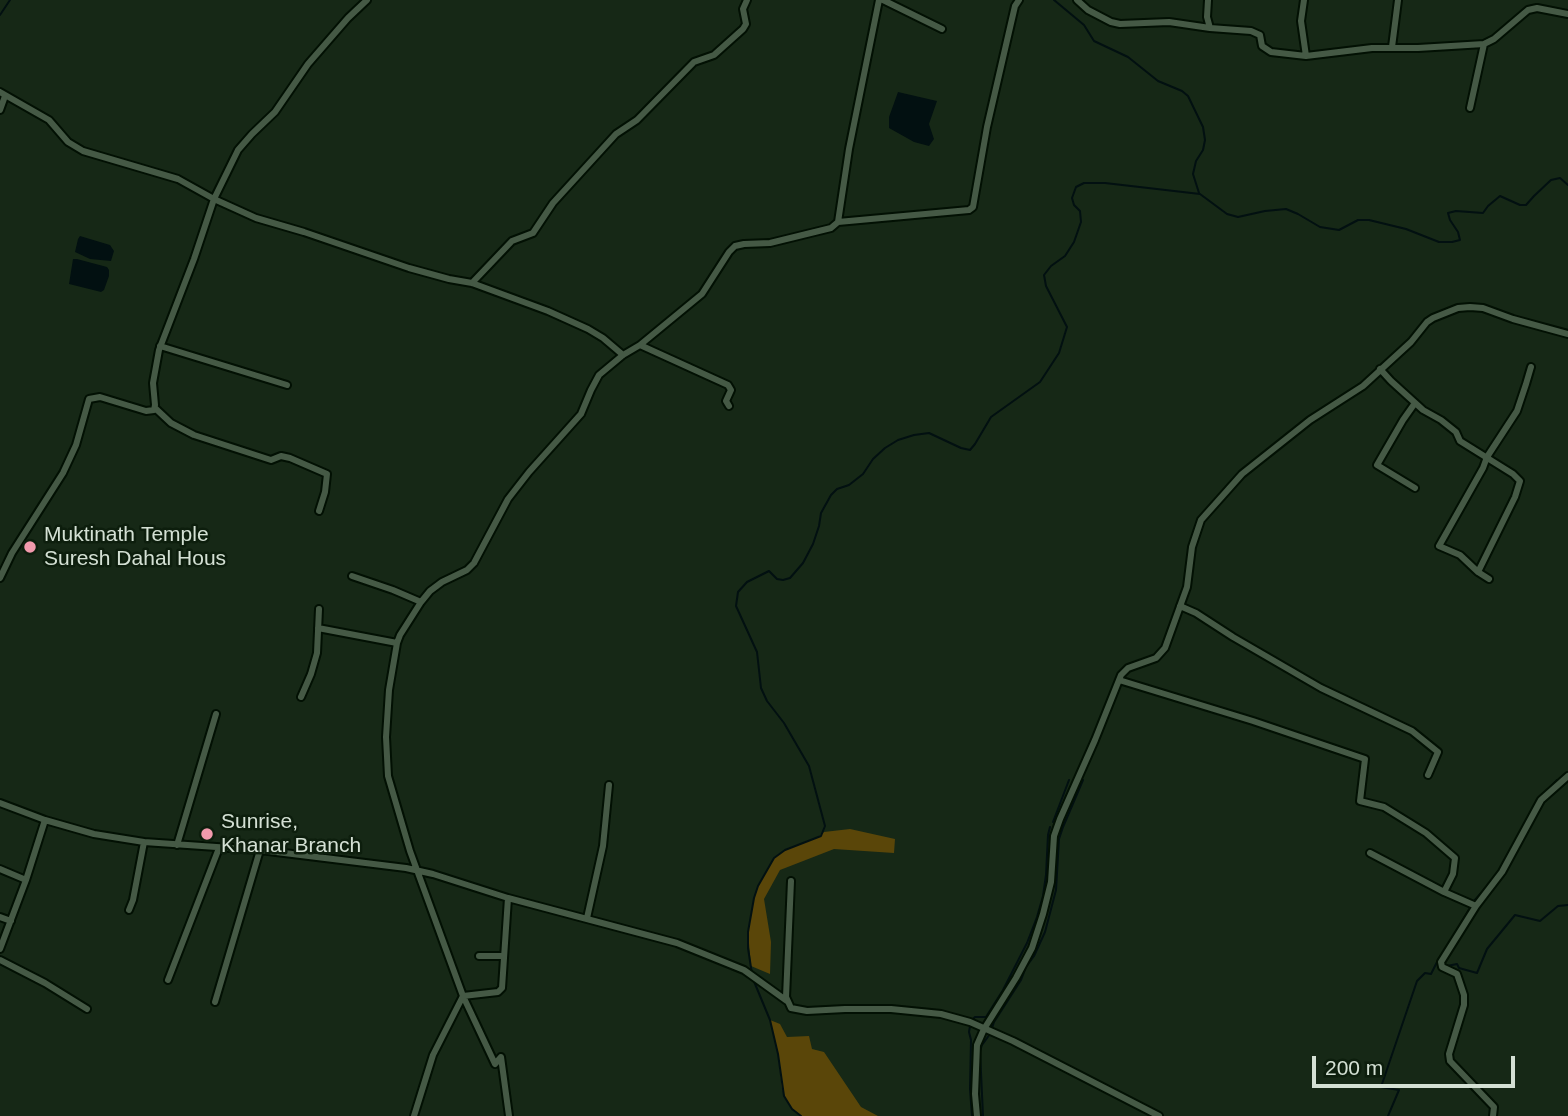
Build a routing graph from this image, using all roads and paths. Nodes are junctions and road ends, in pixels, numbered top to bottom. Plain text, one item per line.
1 (367, 0) edge
2 (747, 0) edge
3 (881, 0) edge
4 (1019, 0) edge
5 (1077, 0) edge
6 (1208, 0) edge
7 (1304, 0) edge
8 (1398, 0) edge
9 (1568, 14) edge
10 (1210, 28) junction
11 (942, 29) dead end
12 (1484, 44) junction
13 (1392, 47) junction
14 (1306, 56) junction
15 (3, 94) edge
16 (1469, 108) dead end
17 (0, 110) edge
18 (214, 199) junction
19 (838, 222) junction
20 (472, 283) junction
21 (1568, 334) edge
22 (640, 345) junction
23 (160, 346) junction
24 (624, 355) junction
25 (1531, 367) dead end
26 (1380, 369) junction
27 (287, 385) dead end
28 (1415, 403) junction
29 (729, 406) dead end
30 (155, 408) junction
31 (1487, 457) junction
32 (1415, 488) dead end
33 (319, 511) dead end
34 (1478, 572) junction
35 (352, 576) dead end
36 (0, 578) edge
37 (1489, 579) dead end
38 (421, 602) junction
39 (1180, 606) junction
40 (319, 609) dead end
41 (318, 628) junction
42 (397, 643) junction
43 (1119, 680) junction
44 (301, 697) dead end
45 (216, 714) dead end
46 (1428, 775) dead end
47 (1568, 776) edge
48 (609, 785) dead end
49 (0, 803) edge
50 (45, 820) junction
51 (144, 842) junction
52 (177, 845) junction
53 (219, 848) junction
54 (260, 850) junction
55 (1370, 853) dead end
56 (0, 869) edge
57 (417, 870) junction
58 (26, 880) junction
59 (792, 881) dead end
60 (1444, 892) junction
61 (508, 898) junction
62 (1476, 906) junction
63 (129, 910) dead end
64 (0, 917) edge
65 (587, 918) junction
66 (11, 921) junction
67 (0, 948) edge
68 (479, 956) dead end
69 (504, 956) junction
70 (0, 960) edge
71 (168, 979) dead end
72 (463, 996) junction
73 (787, 1001) junction
74 (215, 1002) dead end
75 (87, 1009) dead end
76 (984, 1029) junction
77 (414, 1116) edge
78 (509, 1116) edge
79 (977, 1116) edge
80 (1159, 1116) edge
81 (1493, 1116) edge

1 - 18 street
2 - 20 street
3 - 11 street
3 - 19 street
4 - 19 street
5 - 10 street
6 - 10 street
7 - 14 street
8 - 13 street
9 - 12 street
10 - 14 street
12 - 13 street
12 - 16 street
13 - 14 street
15 - 17 street
15 - 18 street
18 - 20 street
18 - 23 street
19 - 22 street
20 - 24 street
21 - 26 street
22 - 24 street
22 - 29 street
23 - 27 street
23 - 30 street
24 - 38 street
25 - 31 street
26 - 28 street
26 - 39 street
28 - 31 street
28 - 32 street
30 - 33 street
30 - 36 street
31 - 34 street
31 - 34 street
34 - 37 street
35 - 38 street
38 - 42 street
39 - 43 street
39 - 46 street
40 - 41 street
41 - 42 street
41 - 44 street
42 - 57 street
43 - 60 street
43 - 76 street
45 - 52 street
47 - 62 street
48 - 65 street
49 - 50 street
50 - 51 street
50 - 58 street
51 - 52 street
51 - 63 street
52 - 53 street
53 - 54 street
53 - 71 street
54 - 57 street
54 - 74 street
55 - 60 street
56 - 58 street
57 - 61 street
57 - 72 street
58 - 66 street
59 - 73 street
60 - 62 street
61 - 65 street
61 - 69 street
62 - 81 street
64 - 66 street
65 - 73 street
66 - 67 street
68 - 69 street
69 - 72 street
70 - 75 street
72 - 77 street
72 - 78 street
73 - 76 street
76 - 79 street
76 - 80 street

